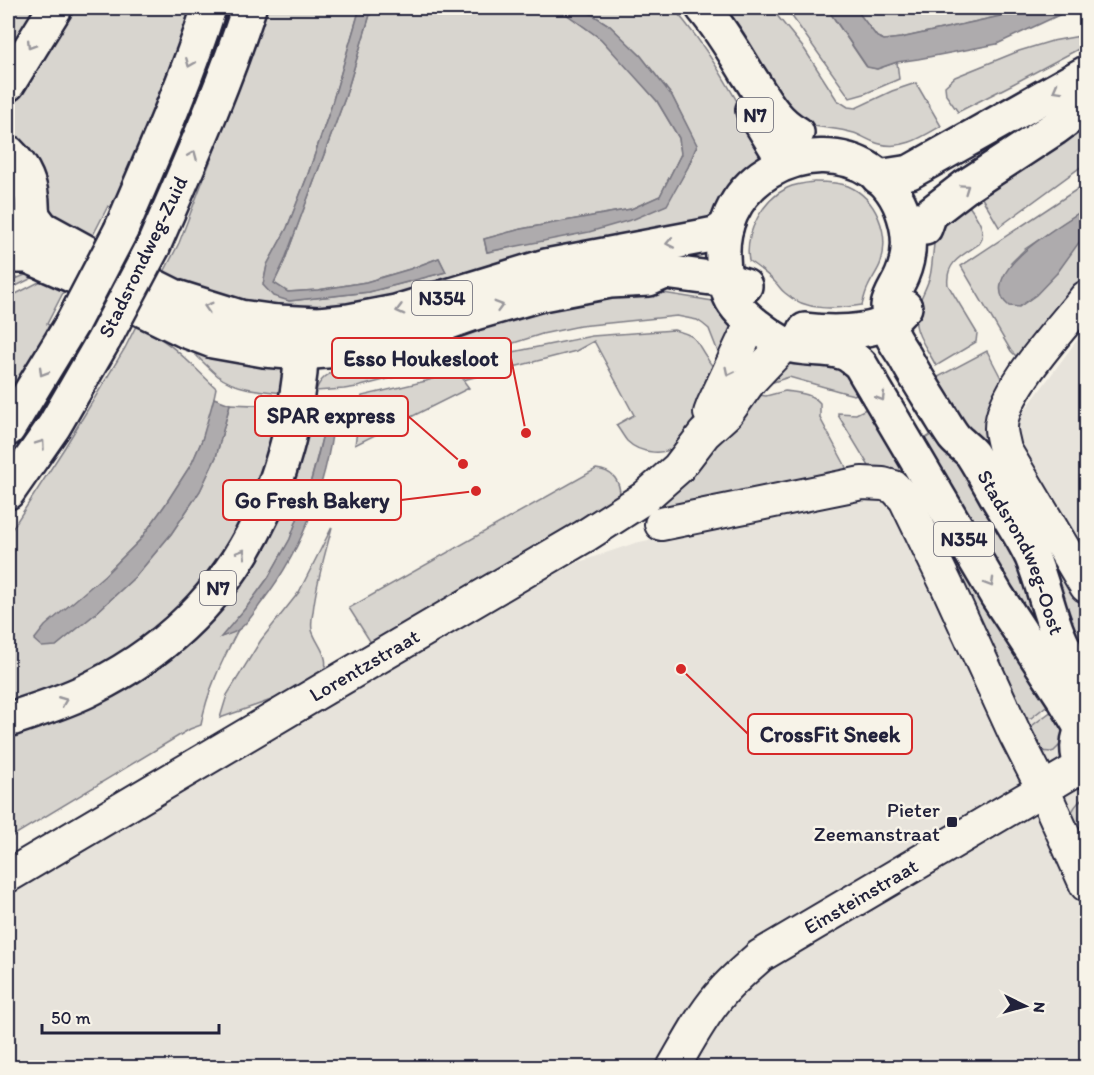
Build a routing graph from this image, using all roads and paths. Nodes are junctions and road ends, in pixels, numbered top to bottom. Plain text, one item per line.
1 (55, 8) edge
2 (209, 8) edge
3 (249, 8) edge
4 (703, 8) edge
5 (1086, 73) edge
6 (8, 84) edge
7 (1086, 105) edge
8 (795, 147) junction
9 (8, 152) edge
10 (887, 169) junction
11 (33, 216) junction
12 (726, 227) junction
13 (925, 228) junction
14 (12, 261) edge
15 (1086, 297) edge
16 (734, 298) junction
17 (898, 313) junction
18 (277, 322) junction
19 (791, 336) junction
20 (301, 353) junction
21 (8, 429) edge
22 (704, 434) junction
23 (8, 492) edge
24 (661, 524) dead end
25 (1086, 586) edge
26 (1086, 684) edge
27 (8, 720) edge
28 (1084, 725) edge
29 (1084, 768) edge
30 (1043, 789) junction
31 (8, 876) edge
32 (1086, 885) edge
33 (673, 1068) edge

1 -> 6 main road
2 -> 21 main road, Stadsrondweg-Zuid, bridge
23 -> 3 main road, Stadsrondweg-Zuid, bridge
4 - 8 main road, N7
5 -> 10 main road
13 -> 7 main road
8 - 10 main road, N354
8 - 12 main road, N354
9 - 11 main road
10 - 13 main road, N354
10 - 17 main road, N354
11 - 14 main road
18 -> 11 main road, N354
12 - 16 main road, N354
12 -> 18 main road, N354
13 - 17 main road, N354
14 - 20 main road, N354
15 - 25 street
16 - 19 main road, N354
16 - 19 main road, N354
20 -> 16 main road, N354
16 -> 22 street, Lorentzstraat
17 - 19 main road, N354
17 - 26 main road, Stadsrondweg-Oost / N354
18 - 20 main road
19 - 22 street, Lorentzstraat
19 -> 28 main road, Stadsrondweg-Oost / N354
27 -> 20 main road, N7
22 - 31 street, Lorentzstraat
24 - 30 street
28 - 29 main road, N354
29 - 30 street, Einsteinstraat
30 - 32 street
30 - 33 street, Einsteinstraat

